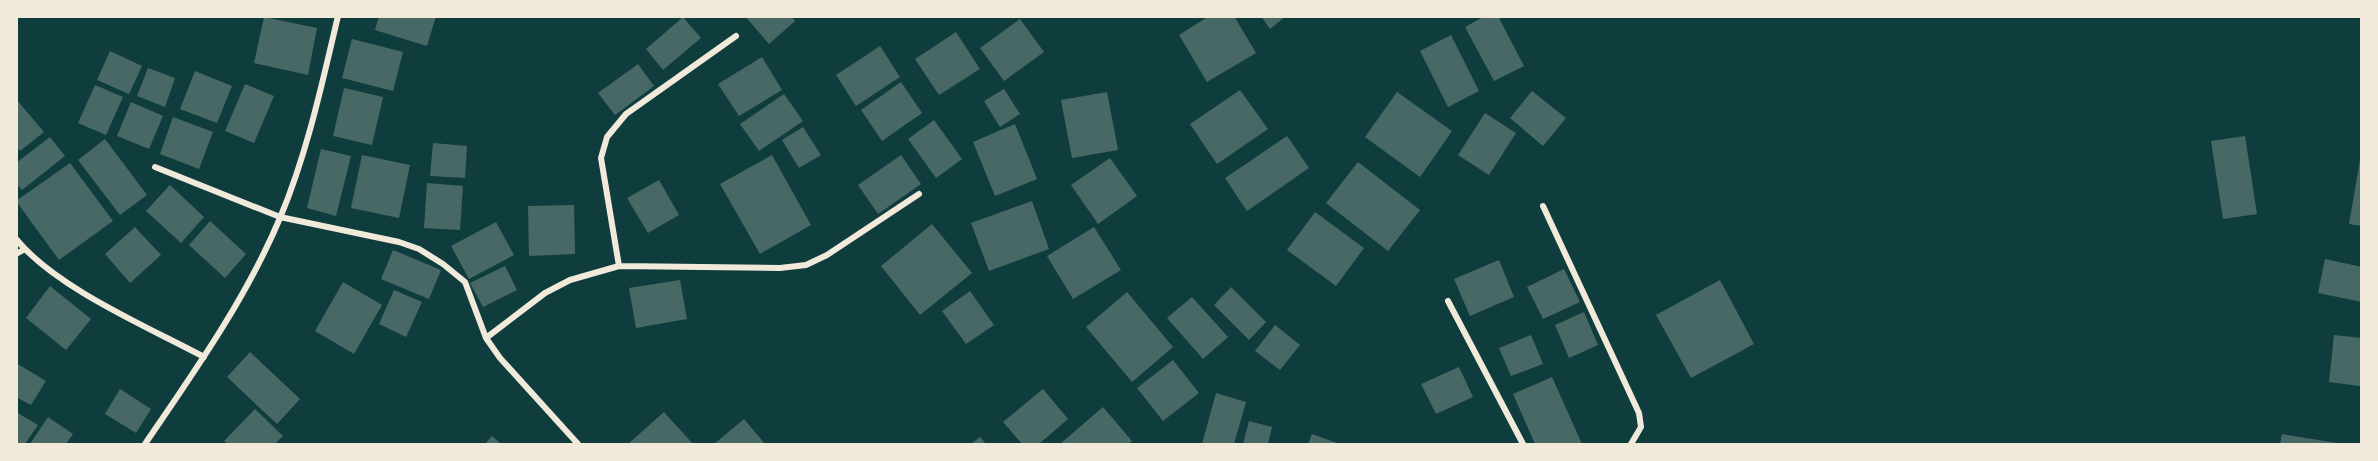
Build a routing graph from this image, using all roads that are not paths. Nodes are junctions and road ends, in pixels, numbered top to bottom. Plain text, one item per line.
1 (338, 16) edge
2 (736, 36) dead end
3 (155, 167) dead end
4 (919, 194) dead end
5 (1543, 206) dead end
6 (280, 218) junction
7 (16, 239) edge
8 (25, 249) junction
9 (16, 254) edge
10 (620, 266) junction
11 (1448, 301) dead end
12 (486, 339) junction
13 (204, 357) junction
14 (146, 444) edge
15 (578, 444) edge
16 (1523, 444) edge
17 (1631, 444) edge

1 - 6 street
2 - 10 street
3 - 6 street
4 - 10 street
5 - 17 street
6 - 12 street
6 - 13 street
7 - 8 street
8 - 9 street
8 - 13 street
10 - 12 street
11 - 16 street
12 - 15 street
13 - 14 street

